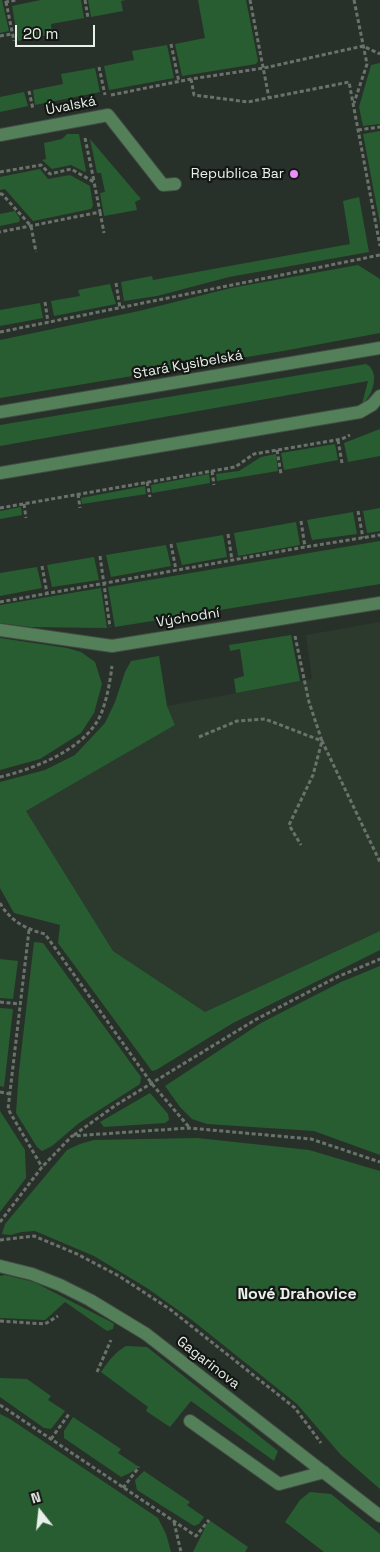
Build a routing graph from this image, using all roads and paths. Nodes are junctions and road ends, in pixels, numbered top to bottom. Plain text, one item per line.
1 (16, 0) edge
2 (85, 0) edge
3 (250, 0) edge
4 (354, 0) edge
5 (6, 1) edge
6 (88, 18) dead end
7 (12, 34) junction
8 (0, 36) edge
9 (14, 42) dead end
10 (171, 44) dead end
11 (363, 46) junction
12 (380, 54) edge
13 (99, 67) dead end
14 (264, 68) junction
15 (191, 79) junction
16 (179, 82) junction
17 (29, 91) dead end
18 (106, 96) junction
19 (96, 98) dead end
20 (269, 98) junction
21 (354, 104) junction
22 (42, 108) dead end
23 (33, 110) junction
24 (25, 112) dead end
25 (82, 120) junction
26 (380, 127) edge
27 (358, 130) junction
28 (0, 135) edge
29 (0, 172) edge
30 (94, 182) junction
31 (175, 184) dead end
32 (0, 194) edge
33 (100, 212) junction
34 (31, 226) junction
35 (0, 232) edge
36 (104, 233) dead end
37 (380, 246) edge
38 (36, 252) dead end
39 (380, 255) edge
40 (116, 283) dead end
41 (44, 302) dead end
42 (120, 308) junction
43 (48, 322) junction
44 (0, 332) edge
45 (380, 348) edge
46 (380, 396) edge
47 (0, 412) edge
48 (354, 433) dead end
49 (338, 440) junction
50 (277, 450) junction
51 (342, 463) dead end
52 (212, 471) junction
53 (0, 473) edge
54 (281, 474) dead end
55 (147, 482) junction
56 (214, 485) dead end
57 (78, 494) junction
58 (150, 497) dead end
59 (24, 504) junction
60 (0, 508) edge
61 (80, 508) dead end
62 (358, 511) dead end
63 (26, 518) dead end
64 (301, 522) dead end
65 (228, 534) dead end
66 (380, 535) edge
67 (362, 538) junction
68 (172, 544) dead end
69 (305, 547) junction
70 (100, 556) dead end
71 (232, 560) junction
72 (42, 566) dead end
73 (176, 570) junction
74 (104, 583) junction
75 (47, 593) junction
76 (0, 602) edge
77 (380, 603) edge
78 (0, 630) edge
79 (294, 630) dead end
80 (112, 646) junction
81 (199, 737) dead end
82 (322, 741) junction
83 (0, 777) edge
84 (301, 845) dead end
85 (380, 862) edge
86 (0, 903) edge
87 (29, 930) junction
88 (380, 958) edge
89 (0, 1002) edge
90 (20, 1004) junction
91 (152, 1084) junction
92 (0, 1092) edge
93 (10, 1094) junction
94 (189, 1128) junction
95 (72, 1136) junction
96 (380, 1162) edge
97 (42, 1167) junction
98 (0, 1222) edge
99 (0, 1240) edge
100 (0, 1266) edge
101 (58, 1316) dead end
102 (0, 1322) edge
103 (111, 1340) dead end
104 (96, 1372) dead end
105 (0, 1405) edge
106 (69, 1414) dead end
107 (190, 1421) dead end
108 (51, 1439) junction
109 (323, 1445) dead end
110 (139, 1467) dead end
111 (324, 1472) junction
112 (123, 1488) junction
113 (380, 1516) edge
114 (209, 1520) dead end
115 (174, 1522) junction
116 (181, 1552) edge

1 - 5 path
2 - 6 path
3 - 14 path
4 - 11 path
5 - 7 path
7 - 8 path
7 - 9 path
10 - 16 path
11 - 12 path
11 - 14 path
11 - 21 path
13 - 18 path
14 - 15 path
14 - 20 path
15 - 16 path
15 - 20 path
16 - 18 path
17 - 23 path
18 - 19 path
20 - 21 path
21 - 27 path
22 - 23 path
23 - 24 path
25 - 28 street, Úvalská
25 - 30 path
25 - 31 street, Úvalská
26 - 27 path
27 - 37 path
29 - 30 path
30 - 33 path
32 - 34 path
33 - 34 path
33 - 36 path
34 - 35 path
34 - 38 path
39 - 42 path
40 - 42 path
41 - 43 path
42 - 43 path
43 - 44 path
45 - 47 street, Stará Kysibelská
46 - 53 street
48 - 49 path
49 - 50 path
49 - 51 path
50 - 52 path
50 - 54 path
52 - 55 path
52 - 56 path
55 - 57 path
55 - 58 path
57 - 59 path
57 - 61 path
59 - 60 path
59 - 63 path
62 - 67 path
64 - 69 path
65 - 71 path
66 - 67 path
67 - 69 path
68 - 73 path
69 - 71 path
70 - 74 path
71 - 73 path
72 - 75 path
73 - 74 path
74 - 75 path
74 - 80 path
75 - 76 path
77 - 80 street, Východní
78 - 80 street, Východní
79 - 82 path
80 - 83 path
81 - 82 path
82 - 84 path
82 - 85 path
86 - 87 path
87 - 90 path
87 - 91 path
88 - 91 path
89 - 90 path
90 - 93 path
91 - 94 path
91 - 95 path
92 - 93 path
93 - 97 path
94 - 95 path
94 - 96 path
95 - 97 path
97 - 98 path
99 - 109 path
100 - 111 street, Gagarinova
101 - 102 path
103 - 104 path
105 - 108 path
106 - 108 path
107 - 111 street
108 - 112 path
110 - 112 path
111 - 113 street, Gagarinova
112 - 115 path
114 - 115 path
115 - 116 path

